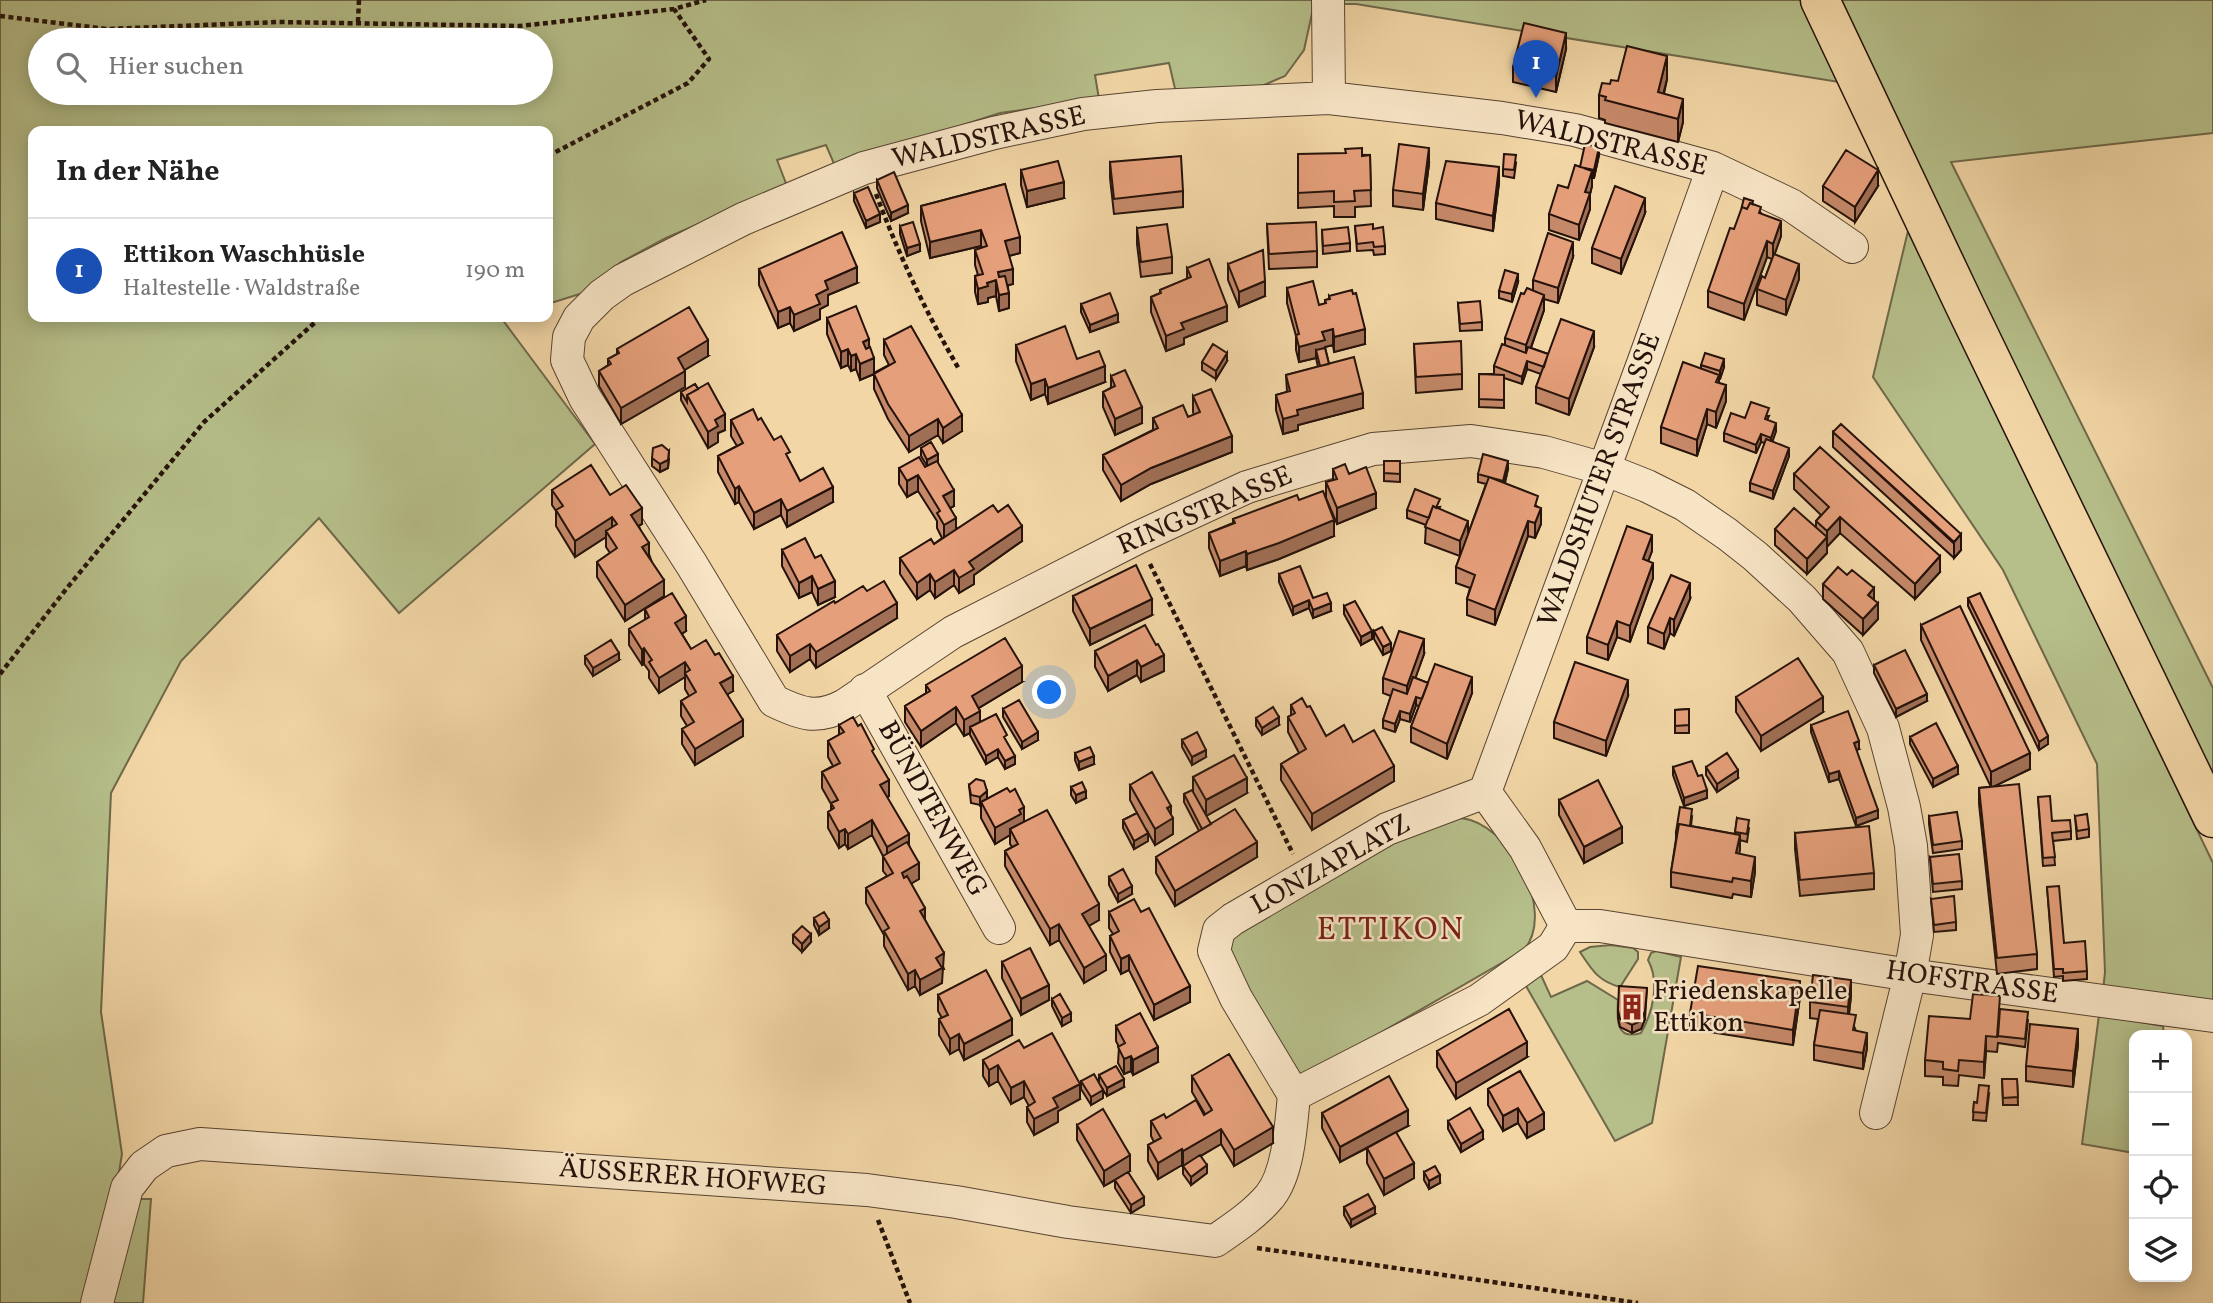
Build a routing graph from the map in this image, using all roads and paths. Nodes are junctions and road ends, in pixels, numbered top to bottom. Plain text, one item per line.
1 (359, 0) edge
2 (706, 0) edge
3 (1328, 0) edge
4 (1820, 0) edge
5 (674, 9) junction
6 (0, 16) edge
7 (358, 22) junction
8 (99, 28) edge
9 (131, 28) edge
10 (1329, 98) junction
11 (553, 153) edge
12 (1713, 168) junction
13 (874, 191) dead end
14 (1852, 247) dead end
15 (315, 322) edge
16 (959, 369) dead end
17 (1604, 469) junction
18 (1137, 538) junction
19 (0, 674) edge
20 (865, 690) junction
21 (774, 701) joint
22 (1485, 792) junction
23 (2213, 818) edge
24 (1305, 877) junction
25 (1566, 926) junction
26 (999, 928) dead end
27 (1910, 975) junction
28 (2213, 1016) edge
29 (1294, 1095) junction
30 (1877, 1113) dead end
31 (867, 1190) junction
32 (1214, 1241) junction
33 (97, 1303) edge
34 (910, 1303) edge
35 (1638, 1303) edge

1 - 7 path
2 - 5 path
3 - 10 street
4 - 23 main road
5 - 7 path
5 - 11 path
6 - 8 path
7 - 9 path
10 - 12 street, WALDSTRASSE
10 - 21 street, WALDSTRASSE
12 - 14 street, WALDSTRASSE
12 - 17 street, WALDSHUTER STRASSE
13 - 16 path
15 - 19 path
17 - 18 street, RINGSTRASSE
17 - 22 street, WALDSHUTER STRASSE
17 - 27 street, RINGSTRASSE
18 - 20 street, RINGSTRASSE
18 - 24 path
20 - 21 street, RINGSTRASSE
20 - 26 street, BÜNDTENWEG
22 - 24 street, LONZAPLATZ
22 - 25 street
24 - 29 street, LONZAPLATZ
25 - 27 street, HOFSTRASSE
25 - 29 street
27 - 28 street, HOFSTRASSE
27 - 30 street, RINGSTRASSE
29 - 32 street
31 - 32 street, ÄUSSERER HOFWEG
31 - 33 street, ÄUSSERER HOFWEG
31 - 34 path
32 - 35 path

